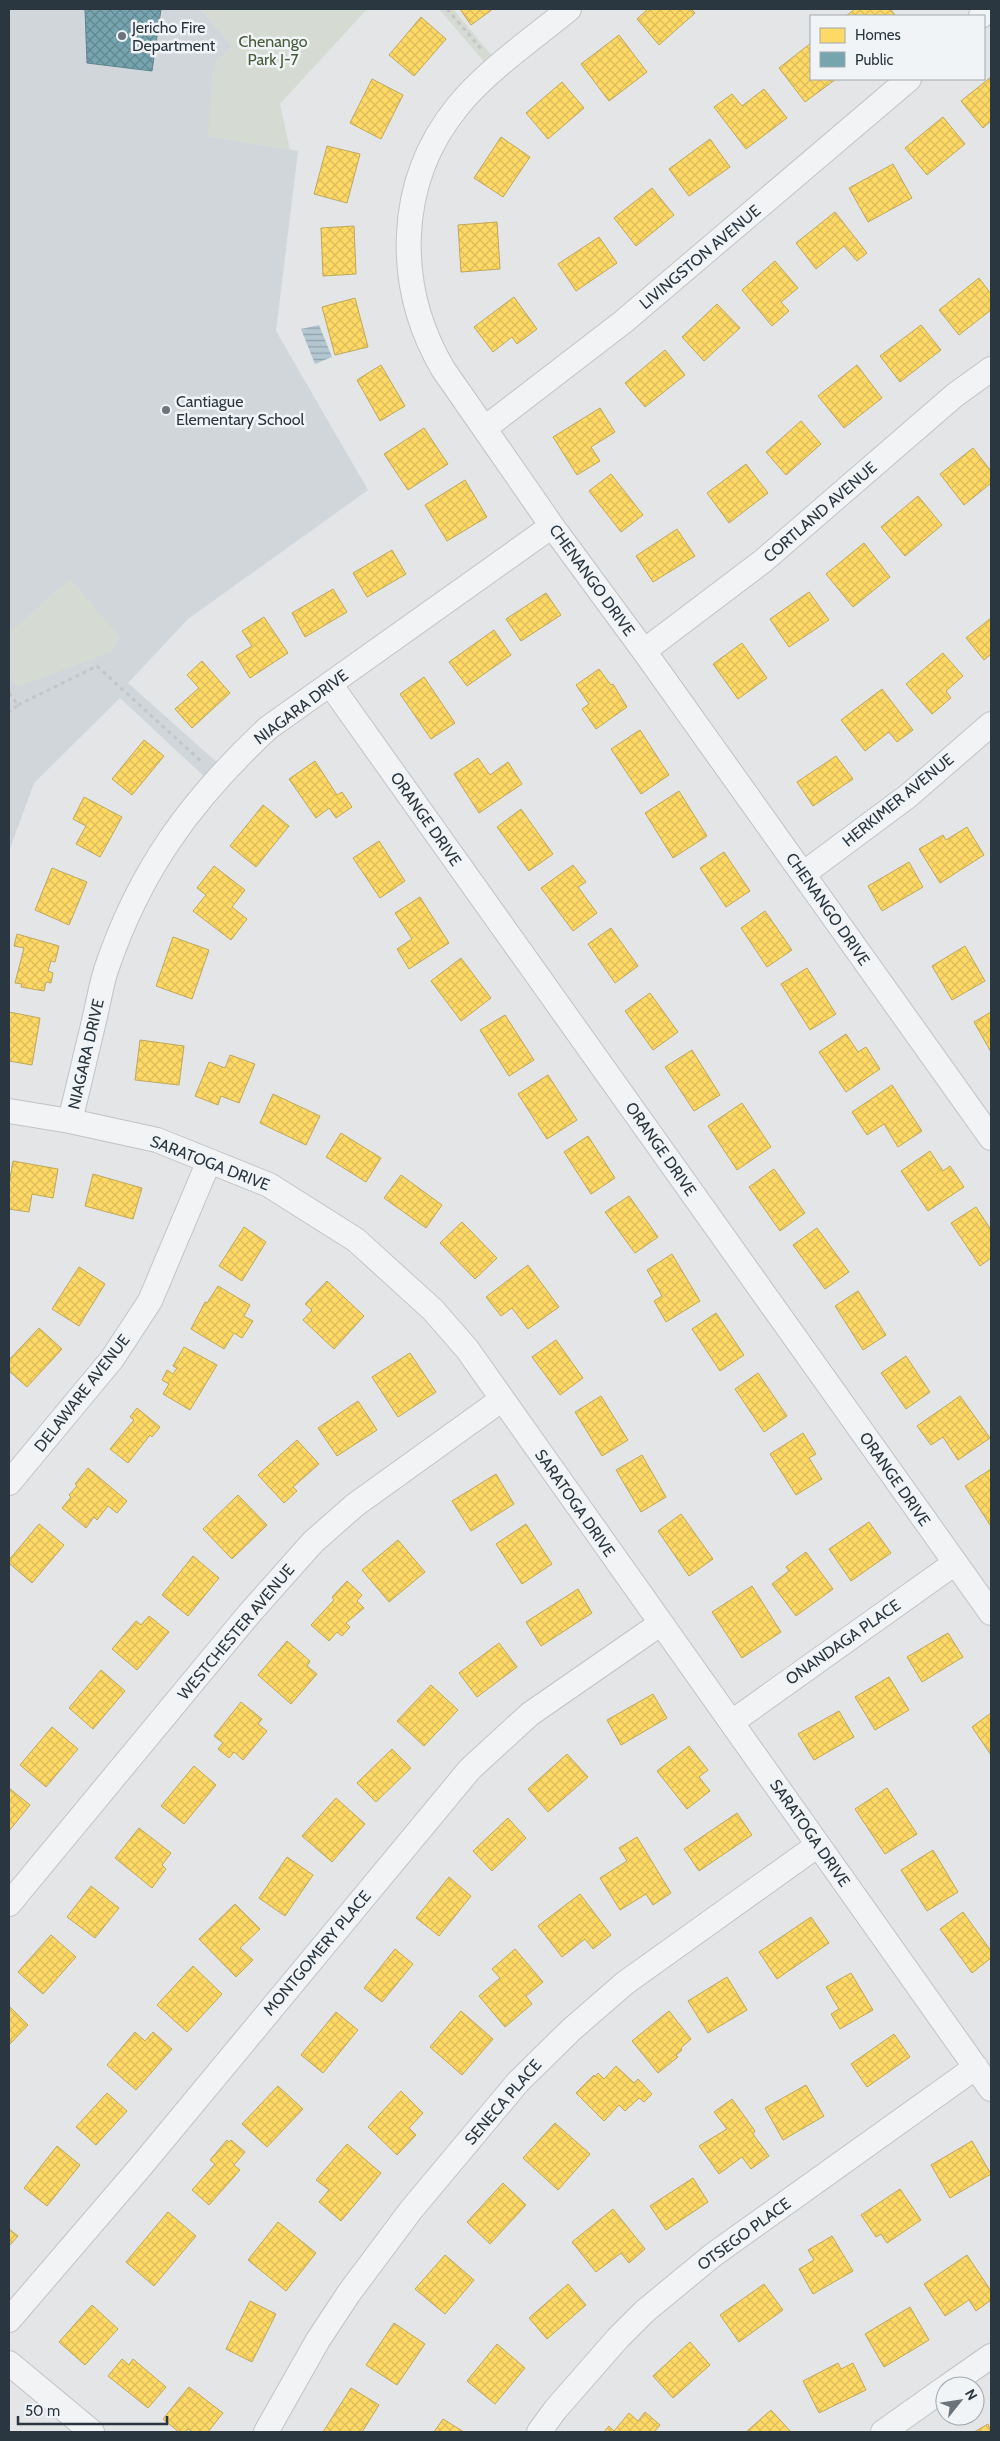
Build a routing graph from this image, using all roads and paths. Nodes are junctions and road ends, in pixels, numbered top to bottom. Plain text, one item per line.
1 (447, 9) edge
2 (569, 9) edge
3 (498, 69) junction
4 (908, 80) edge
5 (991, 369) edge
6 (485, 428) junction
7 (552, 526) junction
8 (644, 651) junction
9 (330, 684) junction
10 (9, 693) edge
11 (18, 705) junction
12 (9, 712) edge
13 (991, 724) edge
14 (218, 777) junction
15 (804, 874) junction
16 (9, 1111) edge
17 (70, 1121) junction
18 (991, 1138) edge
19 (209, 1161) junction
20 (501, 1400) junction
21 (9, 1483) edge
22 (955, 1563) junction
23 (991, 1613) edge
24 (660, 1624) junction
25 (732, 1722) junction
26 (818, 1845) junction
27 (9, 1904) edge
28 (976, 2068) junction
29 (991, 2089) edge
30 (9, 2320) edge
31 (991, 2356) edge
32 (9, 2363) edge
33 (962, 2376) edge
34 (935, 2395) edge
35 (92, 2432) edge
36 (266, 2432) edge
37 (539, 2432) edge
38 (883, 2432) edge

1 - 3 path
2 - 3 street, CHENANGO DRIVE
3 - 6 street, CHENANGO DRIVE
4 - 6 street, LIVINGSTON AVENUE
5 - 8 street, CORTLAND AVENUE
6 - 7 street, CHENANGO DRIVE
7 - 8 street, CHENANGO DRIVE
7 - 9 street, NIAGARA DRIVE
8 - 15 street, CHENANGO DRIVE
9 - 14 street, NIAGARA DRIVE
9 - 22 street, ORANGE DRIVE
10 - 11 path
11 - 12 path
11 - 14 path
13 - 15 street, HERKIMER AVENUE
14 - 17 street, NIAGARA DRIVE
15 - 18 street, CHENANGO DRIVE
16 - 17 street, SARATOGA DRIVE
17 - 19 street, SARATOGA DRIVE
19 - 20 street, SARATOGA DRIVE
19 - 21 street, DELAWARE AVENUE
20 - 24 street, SARATOGA DRIVE
20 - 27 street, WESTCHESTER AVENUE
22 - 23 street, ORANGE DRIVE
22 - 25 street, ONANDAGA PLACE
24 - 25 street, SARATOGA DRIVE
24 - 30 street, MONTGOMERY PLACE
25 - 26 street, SARATOGA DRIVE
26 - 28 street, SARATOGA DRIVE
26 - 36 street, SENECA PLACE
28 - 29 street, SARATOGA DRIVE
28 - 37 street, OTSEGO PLACE
31 - 33 street
32 - 35 street
34 - 38 street

